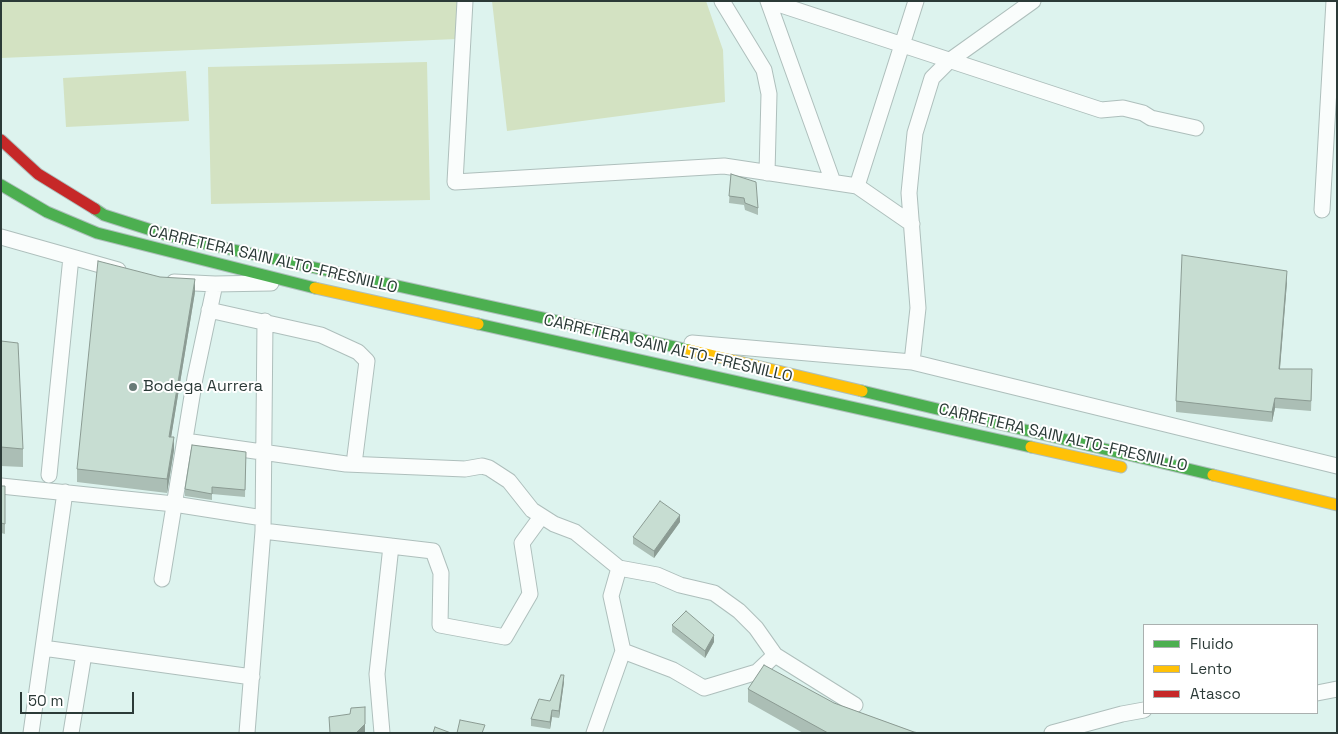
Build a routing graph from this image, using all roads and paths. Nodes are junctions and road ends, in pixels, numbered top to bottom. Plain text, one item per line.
1 (465, 1) edge
2 (722, 1) edge
3 (768, 1) edge
4 (916, 1) edge
5 (1033, 1) edge
6 (1334, 1) edge
7 (902, 45) junction
8 (949, 61) junction
9 (1196, 128) dead end
10 (1, 140) edge
11 (767, 173) junction
12 (834, 182) junction
13 (1, 185) edge
14 (858, 186) junction
15 (1322, 210) dead end
16 (912, 224) junction
17 (1, 237) edge
18 (71, 257) junction
19 (298, 265) junction
20 (129, 273) edge
21 (162, 281) edge
22 (288, 282) junction
23 (215, 284) junction
24 (209, 310) junction
25 (264, 321) junction
26 (648, 340) junction
27 (624, 356) junction
28 (912, 362) junction
29 (185, 441) junction
30 (264, 452) junction
31 (354, 464) junction
32 (1337, 466) edge
33 (1129, 469) dead end
34 (49, 475) dead end
35 (1, 486) edge
36 (66, 492) junction
37 (174, 504) junction
38 (1337, 505) edge
39 (542, 518) junction
40 (263, 525) junction
41 (391, 546) junction
42 (619, 568) junction
43 (162, 579) dead end
44 (43, 648) junction
45 (624, 651) junction
46 (84, 654) junction
47 (775, 655) junction
48 (252, 676) junction
49 (1337, 689) edge
50 (1318, 693) edge
51 (856, 704) dead end
52 (1143, 710) edge
53 (30, 733) edge
54 (71, 733) edge
55 (248, 733) edge
56 (382, 733) edge
57 (594, 733) edge
58 (1052, 733) edge

1 - 11 street
2 - 11 street
3 - 7 street
3 - 12 street
4 - 7 street
5 - 8 street
6 - 15 street
7 - 8 street
7 - 14 street
8 - 9 street
8 - 16 street
10 - 19 main road
11 - 12 street
12 - 14 street
13 - 22 main road, CARRETERA SAIN ALTO-FRESNILLO
14 - 16 street
16 - 28 street
17 - 18 street
18 - 20 street
18 - 34 street
19 - 22 street
19 - 26 main road
21 - 23 street
22 - 23 street
22 - 27 main road, CARRETERA SAIN ALTO-FRESNILLO
23 - 24 street
24 - 25 street
24 - 29 street
25 - 30 street
25 - 31 street
26 - 27 street
26 - 28 street
26 - 38 main road
27 - 33 main road, CARRETERA SAIN ALTO-FRESNILLO
28 - 32 street
29 - 30 street
29 - 37 street
30 - 31 street
30 - 40 street
31 - 39 street
35 - 36 street
36 - 37 street
36 - 44 street
37 - 40 street
37 - 43 street
39 - 41 street
39 - 42 street
40 - 41 street
40 - 48 street
41 - 56 street
42 - 45 street
42 - 47 street
44 - 46 street
44 - 53 street
45 - 47 street
45 - 57 street
46 - 48 street
46 - 54 street
47 - 51 street
48 - 55 street
49 - 50 street
52 - 58 street

